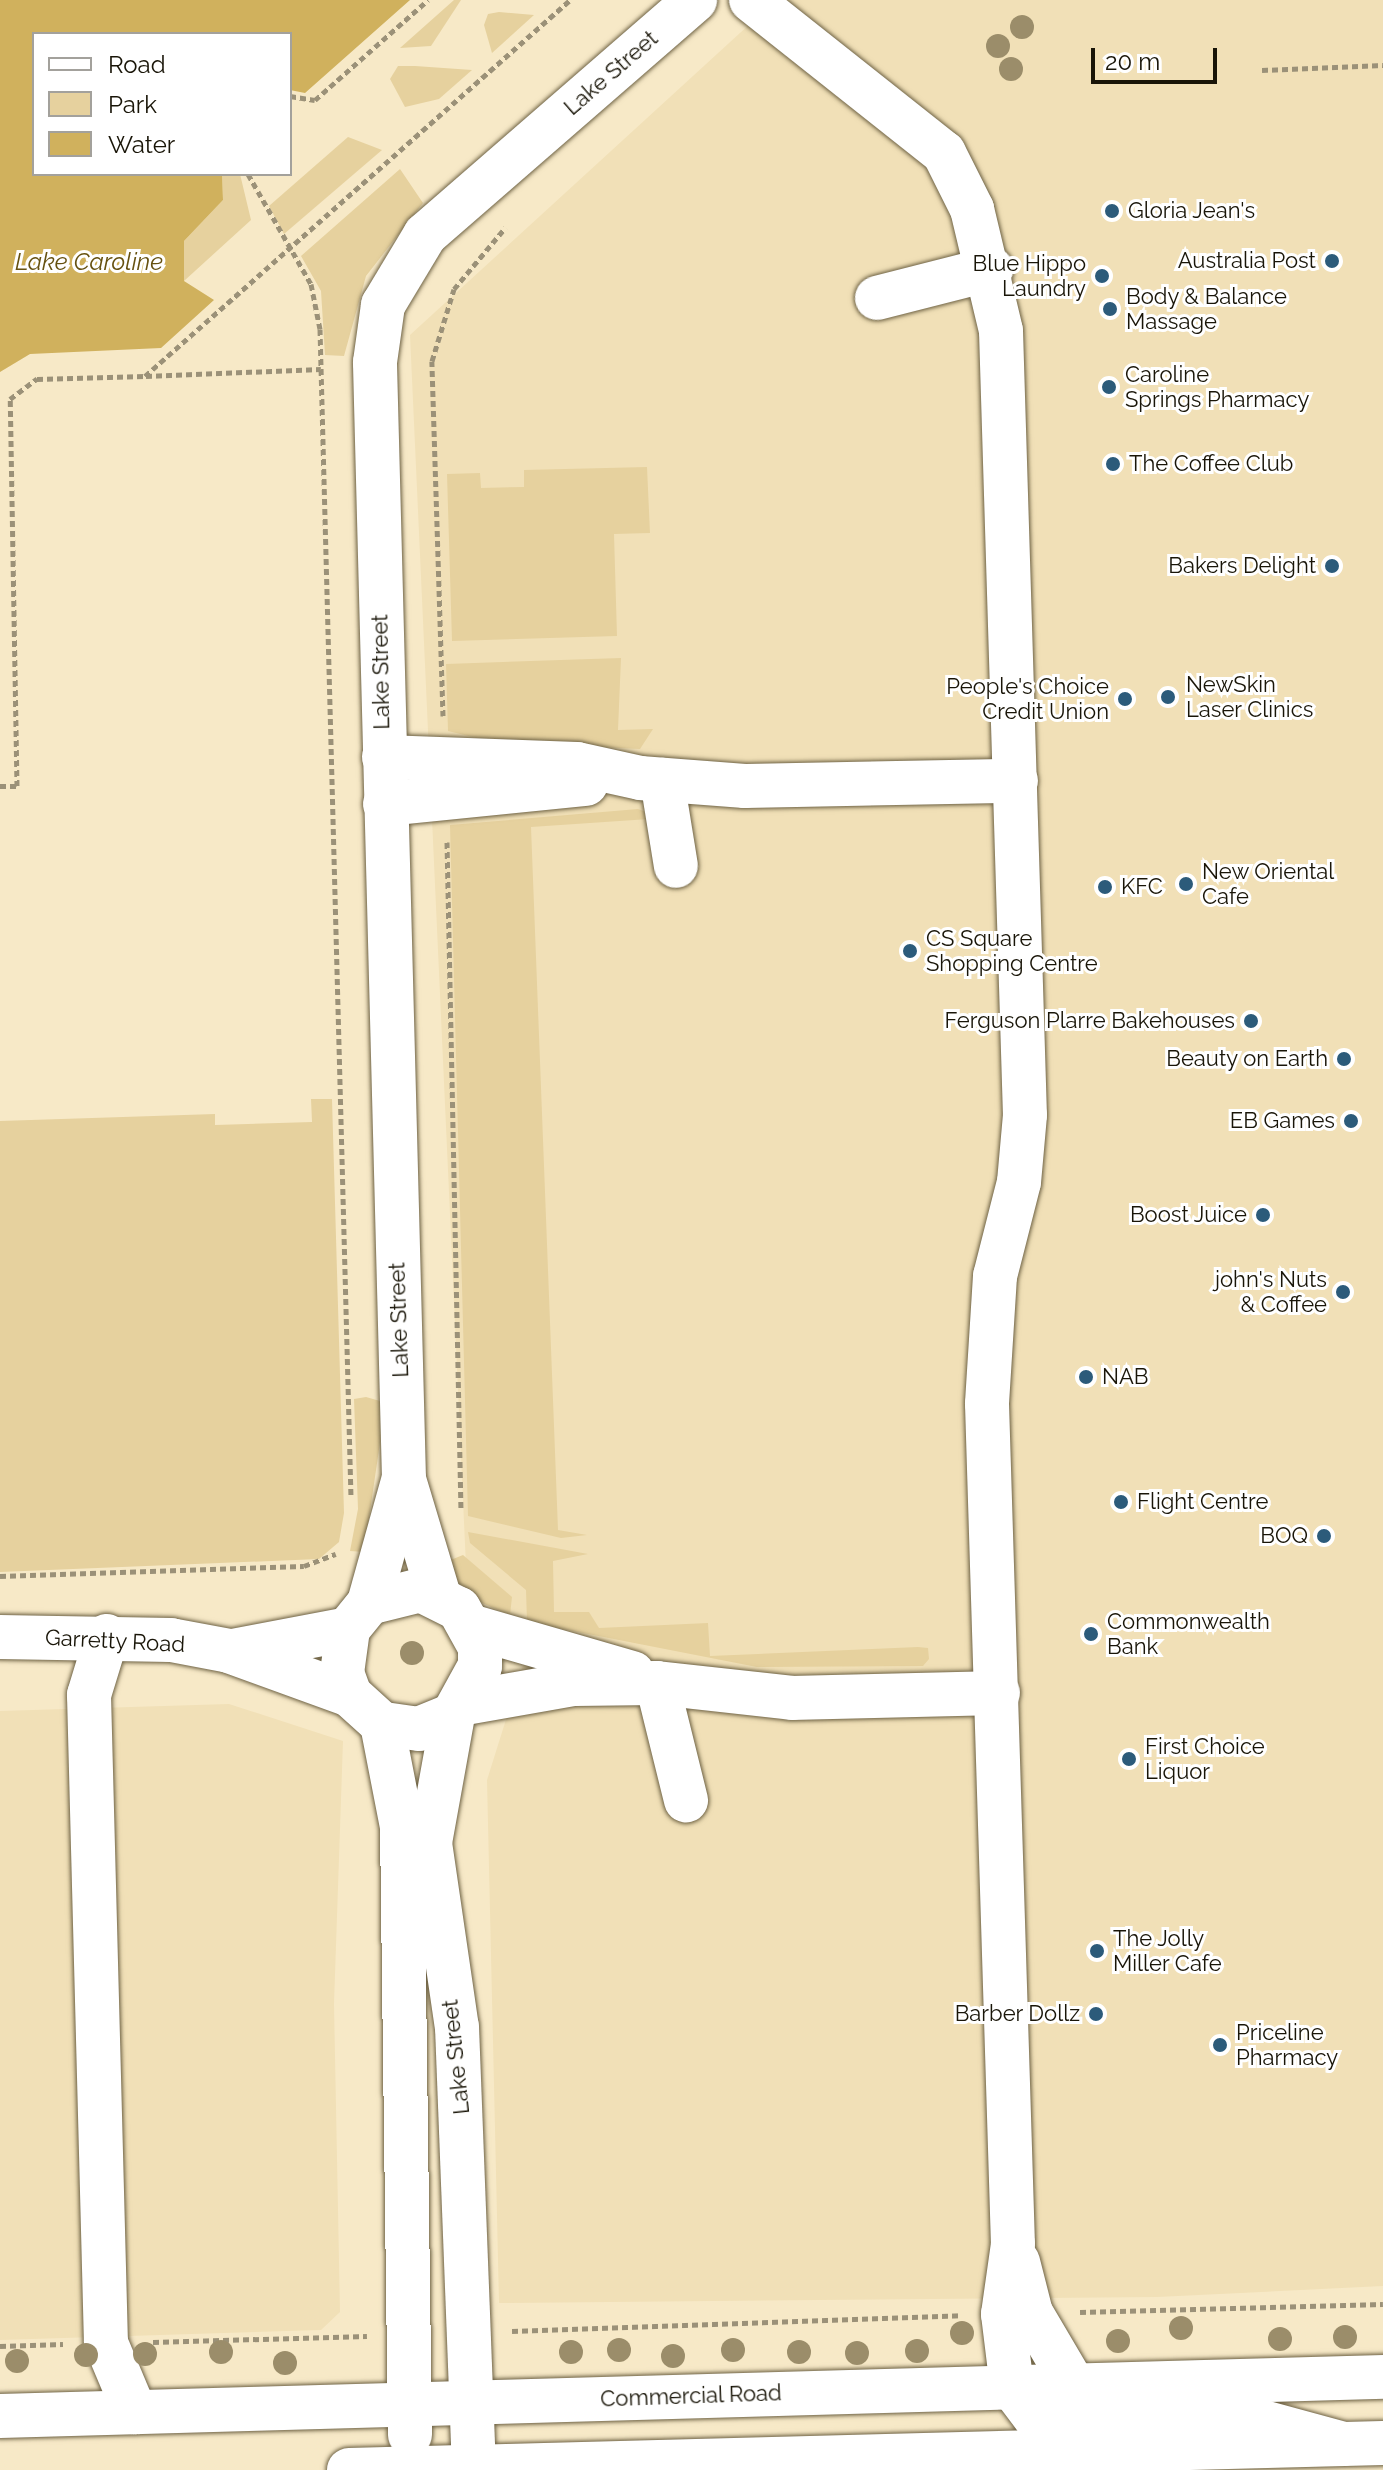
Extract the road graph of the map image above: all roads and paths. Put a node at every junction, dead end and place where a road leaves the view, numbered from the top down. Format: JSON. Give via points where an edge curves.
{"nodes":[{"id":1,"x":428,"y":0,"type":"edge"},
{"id":2,"x":570,"y":0,"type":"edge"},
{"id":3,"x":695,"y":0,"type":"edge"},
{"id":4,"x":751,"y":0,"type":"edge"},
{"id":5,"x":799,"y":0,"type":"edge"},
{"id":6,"x":1383,"y":65,"type":"edge"},
{"id":7,"x":1262,"y":70,"type":"dead end"},
{"id":8,"x":851,"y":80,"type":"junction"},
{"id":9,"x":292,"y":96,"type":"edge"},
{"id":10,"x":249,"y":176,"type":"edge"},
{"id":11,"x":288,"y":251,"type":"junction"},
{"id":12,"x":991,"y":269,"type":"junction"},
{"id":13,"x":877,"y":298,"type":"dead end"},
{"id":14,"x":321,"y":369,"type":"junction"},
{"id":15,"x":145,"y":376,"type":"junction"},
{"id":16,"x":384,"y":757,"type":"junction"},
{"id":17,"x":651,"y":779,"type":"junction"},
{"id":18,"x":1016,"y":781,"type":"junction"},
{"id":19,"x":0,"y":786,"type":"edge"},
{"id":20,"x":385,"y":804,"type":"junction"},
{"id":21,"x":676,"y":866,"type":"dead end"},
{"id":22,"x":404,"y":1479,"type":"junction"},
{"id":23,"x":351,"y":1513,"type":"dead end"},
{"id":24,"x":343,"y":1549,"type":"dead end"},
{"id":25,"x":0,"y":1576,"type":"edge"},
{"id":26,"x":439,"y":1596,"type":"junction"},
{"id":27,"x":358,"y":1616,"type":"junction"},
{"id":28,"x":473,"y":1627,"type":"junction"},
{"id":29,"x":107,"y":1636,"type":"junction"},
{"id":30,"x":0,"y":1637,"type":"edge"},
{"id":31,"x":229,"y":1651,"type":"junction"},
{"id":32,"x":657,"y":1683,"type":"junction"},
{"id":33,"x":998,"y":1693,"type":"junction"},
{"id":34,"x":350,"y":1695,"type":"junction"},
{"id":35,"x":459,"y":1709,"type":"junction"},
{"id":36,"x":382,"y":1724,"type":"junction"},
{"id":37,"x":686,"y":1800,"type":"dead end"},
{"id":38,"x":1383,"y":2304,"type":"edge"},
{"id":39,"x":1017,"y":2314,"type":"junction"},
{"id":40,"x":470,"y":2333,"type":"junction"},
{"id":41,"x":407,"y":2335,"type":"junction"},
{"id":42,"x":106,"y":2343,"type":"junction"},
{"id":43,"x":0,"y":2346,"type":"edge"},
{"id":44,"x":1383,"y":2377,"type":"edge"},
{"id":45,"x":1074,"y":2386,"type":"junction"},
{"id":46,"x":1012,"y":2387,"type":"junction"},
{"id":47,"x":472,"y":2402,"type":"junction"},
{"id":48,"x":409,"y":2404,"type":"junction"},
{"id":49,"x":135,"y":2412,"type":"junction"},
{"id":50,"x":0,"y":2416,"type":"edge"},
{"id":51,"x":1364,"y":2444,"type":"edge"},
{"id":52,"x":474,"y":2468,"type":"edge"},
{"id":53,"x":411,"y":2469,"type":"edge"},
{"id":54,"x":349,"y":2470,"type":"edge"}],
"edges":[{"from":1,"to":9,"type":"path","via":[[315,100]]},
{"from":2,"to":11,"type":"path"},
{"from":3,"to":16,"type":"street","name":"Lake Street","via":[[425,235],[383,305],[375,362]]},
{"from":4,"to":8,"type":"street"},
{"from":5,"to":8,"type":"street"},
{"from":6,"to":7,"type":"path"},
{"from":8,"to":12,"type":"street","via":[[944,153]]},
{"from":10,"to":11,"type":"path"},
{"from":11,"to":14,"type":"path","via":[[311,284]]},
{"from":11,"to":15,"type":"path"},
{"from":12,"to":13,"type":"street"},
{"from":12,"to":18,"type":"street","via":[[1001,331]]},
{"from":14,"to":15,"type":"path"},
{"from":14,"to":23,"type":"path"},
{"from":15,"to":19,"type":"path","via":[[37,379],[10,399],[17,786]]},
{"from":16,"to":17,"type":"street","via":[[577,764]]},
{"from":16,"to":20,"type":"street","name":"Lake Street"},
{"from":17,"to":18,"type":"street","via":[[745,786]]},
{"from":17,"to":20,"type":"street"},
{"from":17,"to":21,"type":"street"},
{"from":18,"to":33,"type":"street","via":[[1025,1115],[1019,1182],[995,1276],[987,1404]]},
{"from":20,"to":22,"type":"street","name":"Lake Street"},
{"from":22,"to":26,"type":"street","name":"Lake Street"},
{"from":22,"to":27,"type":"street","name":"Lake Street"},
{"from":24,"to":25,"type":"path","via":[[304,1566]]},
{"from":26,"to":27,"type":"street","via":[[403,1590]]},
{"from":26,"to":28,"type":"street"},
{"from":27,"to":31,"type":"street","name":"Garretty Road"},
{"from":27,"to":34,"type":"street","via":[[342,1673]]},
{"from":28,"to":32,"type":"street"},
{"from":28,"to":35,"type":"street","via":[[480,1666]]},
{"from":29,"to":30,"type":"street","name":"Garretty Road"},
{"from":29,"to":31,"type":"street","name":"Garretty Road"},
{"from":29,"to":42,"type":"street","via":[[89,1695]]},
{"from":31,"to":34,"type":"street","name":"Garretty Road"},
{"from":32,"to":33,"type":"street","via":[[792,1698]]},
{"from":32,"to":35,"type":"street","via":[[511,1690]]},
{"from":32,"to":37,"type":"street"},
{"from":33,"to":39,"type":"street"},
{"from":34,"to":36,"type":"street"},
{"from":35,"to":36,"type":"street","via":[[419,1729]]},
{"from":35,"to":40,"type":"street","name":"Lake Street","via":[[430,1843],[457,2027]]},
{"from":36,"to":41,"type":"street","via":[[402,1827]]},
{"from":38,"to":39,"type":"path"},
{"from":39,"to":40,"type":"path"},
{"from":39,"to":45,"type":"street"},
{"from":39,"to":46,"type":"street"},
{"from":40,"to":47,"type":"street","name":"Lake Street"},
{"from":41,"to":42,"type":"path"},
{"from":41,"to":48,"type":"street"},
{"from":42,"to":43,"type":"path"},
{"from":42,"to":49,"type":"street"},
{"from":44,"to":45,"type":"street","name":"Commercial Road"},
{"from":45,"to":46,"type":"street","name":"Commercial Road"},
{"from":46,"to":47,"type":"street","name":"Commercial Road"},
{"from":46,"to":51,"type":"street","via":[[1035,2417],[1226,2412]]},
{"from":47,"to":48,"type":"street","name":"Commercial Road"},
{"from":47,"to":52,"type":"street","name":"Lake Street"},
{"from":48,"to":49,"type":"street","name":"Commercial Road"},
{"from":48,"to":53,"type":"street"},
{"from":49,"to":50,"type":"street","name":"Commercial Road"},
{"from":51,"to":52,"type":"street"},
{"from":52,"to":53,"type":"street"},
{"from":53,"to":54,"type":"street"}]}
